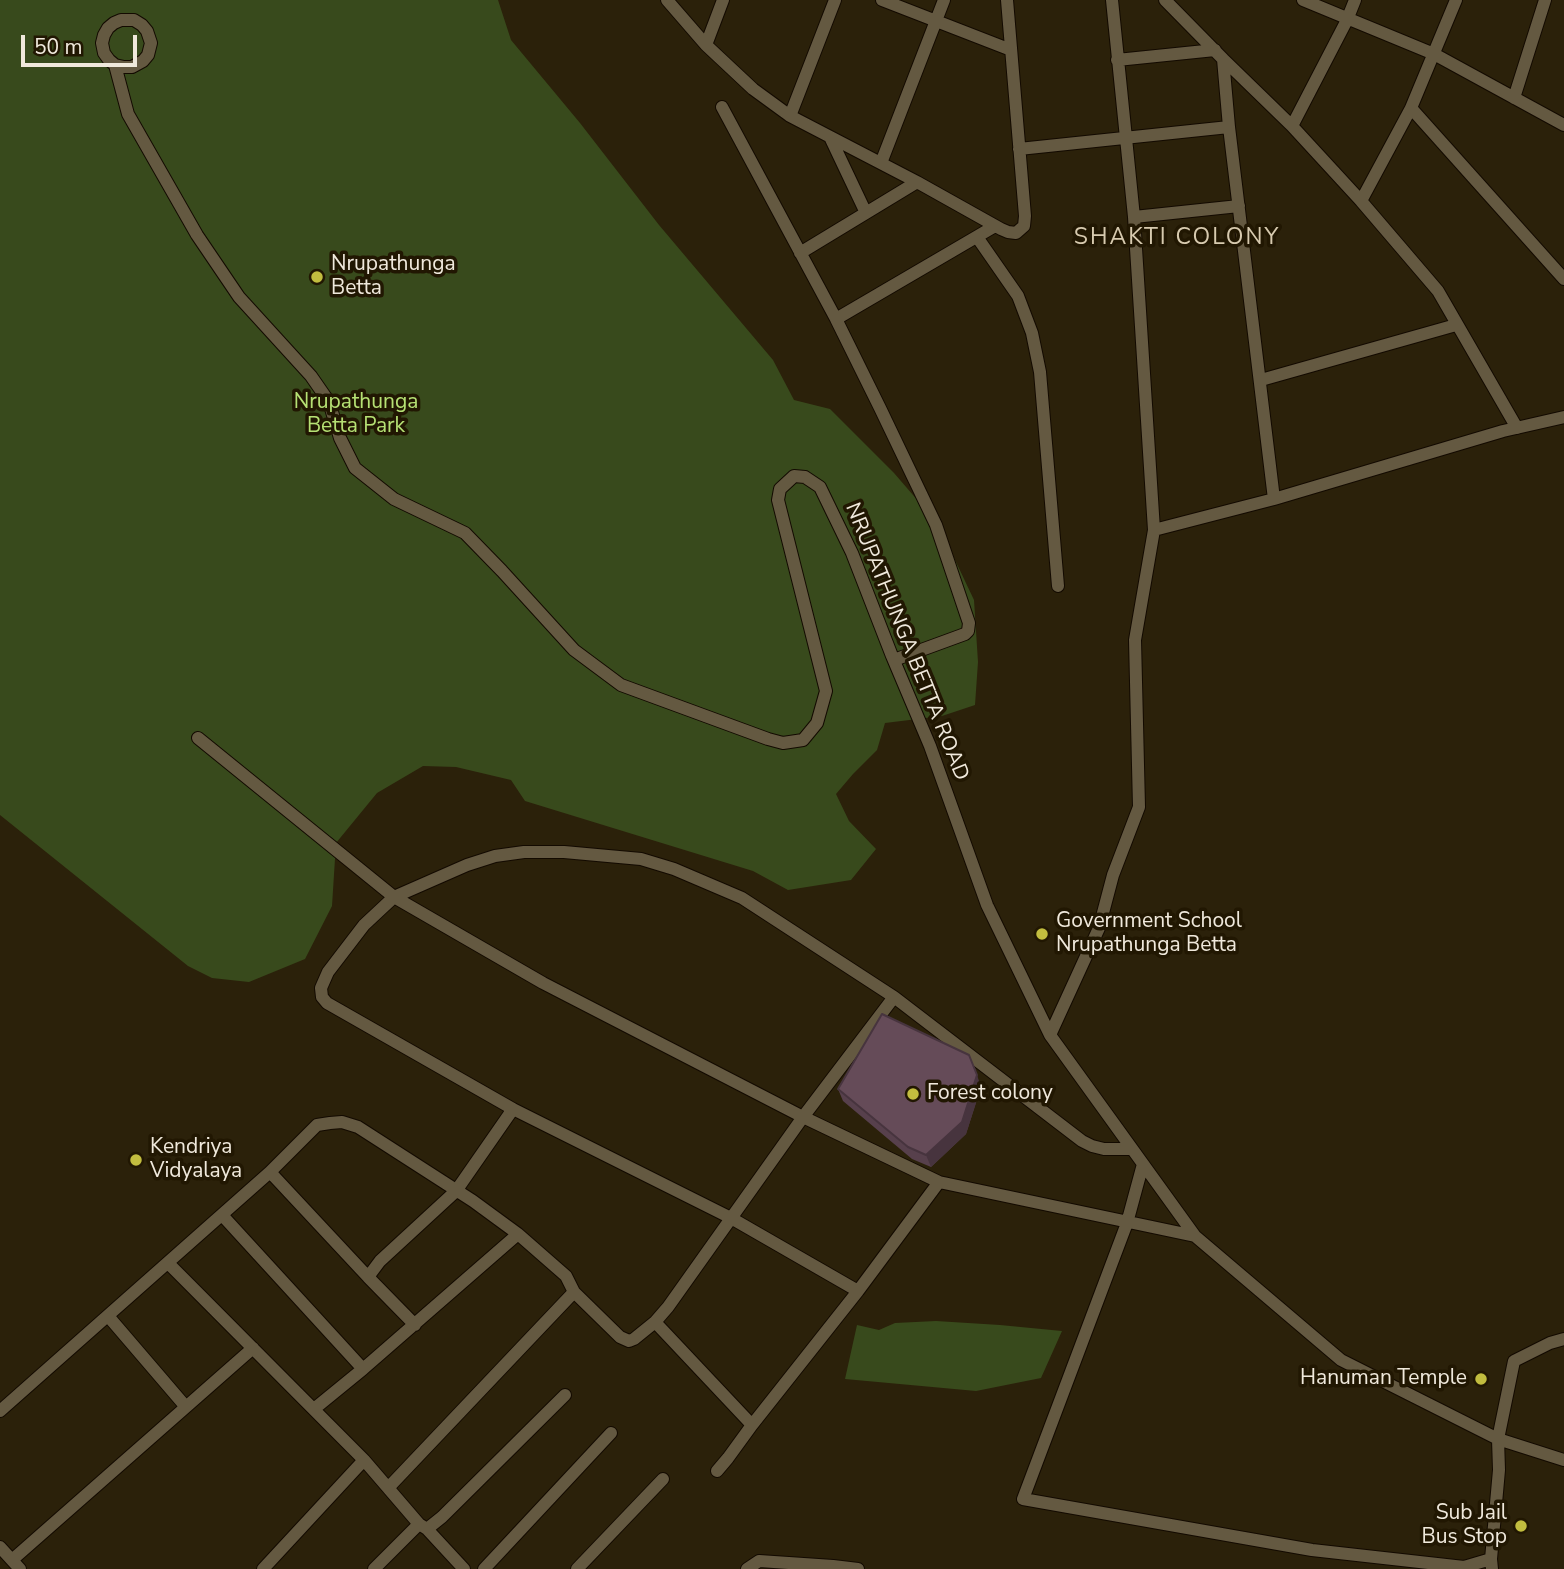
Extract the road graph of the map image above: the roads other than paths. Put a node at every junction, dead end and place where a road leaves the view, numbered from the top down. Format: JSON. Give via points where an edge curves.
{"nodes":[{"id":1,"x":667,"y":0,"type":"edge"},
{"id":2,"x":723,"y":0,"type":"edge"},
{"id":3,"x":835,"y":0,"type":"edge"},
{"id":4,"x":882,"y":0,"type":"edge"},
{"id":5,"x":944,"y":0,"type":"edge"},
{"id":6,"x":1007,"y":0,"type":"edge"},
{"id":7,"x":1112,"y":0,"type":"edge"},
{"id":8,"x":1166,"y":0,"type":"edge"},
{"id":9,"x":1303,"y":0,"type":"edge"},
{"id":10,"x":1355,"y":0,"type":"edge"},
{"id":11,"x":1456,"y":0,"type":"edge"},
{"id":12,"x":1545,"y":0,"type":"edge"},
{"id":13,"x":1347,"y":20,"type":"junction"},
{"id":14,"x":936,"y":21,"type":"junction"},
{"id":15,"x":706,"y":45,"type":"junction"},
{"id":16,"x":1011,"y":50,"type":"junction"},
{"id":17,"x":1434,"y":54,"type":"junction"},
{"id":18,"x":1219,"y":55,"type":"junction"},
{"id":19,"x":1117,"y":60,"type":"junction"},
{"id":20,"x":116,"y":65,"type":"dead end"},
{"id":21,"x":1514,"y":98,"type":"junction"},
{"id":22,"x":722,"y":107,"type":"dead end"},
{"id":23,"x":1411,"y":108,"type":"junction"},
{"id":24,"x":790,"y":116,"type":"junction"},
{"id":25,"x":1564,"y":125,"type":"edge"},
{"id":26,"x":1229,"y":127,"type":"junction"},
{"id":27,"x":1292,"y":127,"type":"junction"},
{"id":28,"x":830,"y":137,"type":"junction"},
{"id":29,"x":1126,"y":138,"type":"junction"},
{"id":30,"x":1019,"y":149,"type":"junction"},
{"id":31,"x":881,"y":163,"type":"junction"},
{"id":32,"x":917,"y":182,"type":"junction"},
{"id":33,"x":1361,"y":201,"type":"junction"},
{"id":34,"x":1239,"y":206,"type":"junction"},
{"id":35,"x":866,"y":213,"type":"junction"},
{"id":36,"x":1134,"y":217,"type":"junction"},
{"id":37,"x":995,"y":226,"type":"junction"},
{"id":38,"x":977,"y":237,"type":"junction"},
{"id":39,"x":800,"y":253,"type":"junction"},
{"id":40,"x":1564,"y":279,"type":"edge"},
{"id":41,"x":836,"y":319,"type":"junction"},
{"id":42,"x":1456,"y":325,"type":"junction"},
{"id":43,"x":1261,"y":380,"type":"junction"},
{"id":44,"x":1564,"y":417,"type":"edge"},
{"id":45,"x":1517,"y":428,"type":"junction"},
{"id":46,"x":1274,"y":499,"type":"junction"},
{"id":47,"x":1154,"y":530,"type":"junction"},
{"id":48,"x":1058,"y":586,"type":"dead end"},
{"id":49,"x":894,"y":660,"type":"junction"},
{"id":50,"x":198,"y":738,"type":"dead end"},
{"id":51,"x":394,"y":898,"type":"junction"},
{"id":52,"x":894,"y":997,"type":"junction"},
{"id":53,"x":1050,"y":1035,"type":"junction"},
{"id":54,"x":513,"y":1109,"type":"junction"},
{"id":55,"x":803,"y":1116,"type":"junction"},
{"id":56,"x":1132,"y":1149,"type":"junction"},
{"id":57,"x":1143,"y":1164,"type":"junction"},
{"id":58,"x":271,"y":1172,"type":"junction"},
{"id":59,"x":939,"y":1182,"type":"junction"},
{"id":60,"x":456,"y":1191,"type":"junction"},
{"id":61,"x":222,"y":1215,"type":"junction"},
{"id":62,"x":731,"y":1218,"type":"junction"},
{"id":63,"x":1127,"y":1222,"type":"junction"},
{"id":64,"x":518,"y":1234,"type":"junction"},
{"id":65,"x":1195,"y":1236,"type":"junction"},
{"id":66,"x":168,"y":1263,"type":"junction"},
{"id":67,"x":368,"y":1277,"type":"junction"},
{"id":68,"x":858,"y":1291,"type":"junction"},
{"id":69,"x":573,"y":1292,"type":"junction"},
{"id":70,"x":108,"y":1316,"type":"junction"},
{"id":71,"x":655,"y":1322,"type":"junction"},
{"id":72,"x":415,"y":1325,"type":"junction"},
{"id":73,"x":1564,"y":1339,"type":"edge"},
{"id":74,"x":253,"y":1348,"type":"junction"},
{"id":75,"x":363,"y":1370,"type":"junction"},
{"id":76,"x":565,"y":1395,"type":"dead end"},
{"id":77,"x":186,"y":1407,"type":"junction"},
{"id":78,"x":314,"y":1409,"type":"junction"},
{"id":79,"x":0,"y":1411,"type":"edge"},
{"id":80,"x":752,"y":1425,"type":"junction"},
{"id":81,"x":611,"y":1433,"type":"dead end"},
{"id":82,"x":1499,"y":1439,"type":"junction"},
{"id":83,"x":364,"y":1460,"type":"junction"},
{"id":84,"x":1564,"y":1461,"type":"edge"},
{"id":85,"x":717,"y":1471,"type":"dead end"},
{"id":86,"x":663,"y":1479,"type":"dead end"},
{"id":87,"x":388,"y":1488,"type":"junction"},
{"id":88,"x":423,"y":1526,"type":"junction"},
{"id":89,"x":0,"y":1548,"type":"edge"},
{"id":90,"x":1491,"y":1564,"type":"edge"},
{"id":91,"x":16,"y":1565,"type":"edge"},
{"id":92,"x":835,"y":1567,"type":"edge"},
{"id":93,"x":263,"y":1569,"type":"edge"},
{"id":94,"x":374,"y":1569,"type":"edge"},
{"id":95,"x":464,"y":1569,"type":"edge"},
{"id":96,"x":484,"y":1569,"type":"edge"},
{"id":97,"x":577,"y":1569,"type":"edge"},
{"id":98,"x":747,"y":1569,"type":"edge"},
{"id":99,"x":858,"y":1569,"type":"edge"}],
"edges":[{"from":1,"to":15,"type":"street"},
{"from":2,"to":15,"type":"street"},
{"from":3,"to":24,"type":"street"},
{"from":4,"to":14,"type":"street"},
{"from":5,"to":14,"type":"street"},
{"from":6,"to":16,"type":"street"},
{"from":7,"to":19,"type":"street"},
{"from":8,"to":18,"type":"street"},
{"from":9,"to":13,"type":"street"},
{"from":10,"to":13,"type":"street"},
{"from":11,"to":17,"type":"street"},
{"from":12,"to":21,"type":"street"},
{"from":13,"to":17,"type":"street"},
{"from":13,"to":27,"type":"street"},
{"from":14,"to":16,"type":"street"},
{"from":14,"to":31,"type":"street"},
{"from":15,"to":24,"type":"street"},
{"from":16,"to":30,"type":"street"},
{"from":17,"to":21,"type":"street"},
{"from":17,"to":23,"type":"street"},
{"from":18,"to":19,"type":"street"},
{"from":18,"to":26,"type":"street"},
{"from":18,"to":27,"type":"street"},
{"from":19,"to":29,"type":"street"},
{"from":20,"to":49,"type":"street","name":"NRUPATHUNGA BETTA ROAD","via":[[128,114],[197,235],[239,297],[312,376],[329,402],[355,468],[394,499],[465,533],[574,650],[621,685],[768,739],[783,743],[803,740],[817,723],[826,691],[778,500],[780,489],[794,476],[820,487]]},
{"from":21,"to":25,"type":"street"},
{"from":22,"to":39,"type":"street"},
{"from":23,"to":33,"type":"street"},
{"from":23,"to":40,"type":"street"},
{"from":24,"to":28,"type":"street"},
{"from":26,"to":29,"type":"street"},
{"from":26,"to":34,"type":"street"},
{"from":27,"to":33,"type":"street"},
{"from":28,"to":31,"type":"street"},
{"from":28,"to":35,"type":"street"},
{"from":29,"to":30,"type":"street"},
{"from":29,"to":36,"type":"street"},
{"from":30,"to":37,"type":"street","via":[[1024,226],[1016,233]]},
{"from":31,"to":32,"type":"street"},
{"from":32,"to":35,"type":"street"},
{"from":32,"to":37,"type":"street"},
{"from":33,"to":42,"type":"street","via":[[1438,291]]},
{"from":34,"to":36,"type":"street"},
{"from":34,"to":43,"type":"street"},
{"from":35,"to":39,"type":"street"},
{"from":36,"to":47,"type":"street"},
{"from":37,"to":38,"type":"street"},
{"from":38,"to":41,"type":"street"},
{"from":38,"to":48,"type":"street","via":[[1018,296],[1032,333],[1040,372]]},
{"from":39,"to":41,"type":"street"},
{"from":41,"to":49,"type":"street","via":[[936,526],[969,623],[965,635]]},
{"from":42,"to":43,"type":"street"},
{"from":42,"to":45,"type":"street"},
{"from":43,"to":46,"type":"street"},
{"from":44,"to":45,"type":"street"},
{"from":45,"to":46,"type":"street"},
{"from":46,"to":47,"type":"street"},
{"from":47,"to":53,"type":"street","via":[[1135,640],[1139,807],[1099,928]]},
{"from":49,"to":53,"type":"street","name":"NRUPATHUNGA BETTA ROAD","via":[[987,905]]},
{"from":50,"to":51,"type":"street"},
{"from":51,"to":52,"type":"street","via":[[495,856],[564,852],[641,859],[742,898]]},
{"from":51,"to":54,"type":"street","via":[[364,925],[328,972],[321,988],[323,997]]},
{"from":51,"to":55,"type":"street","via":[[543,983]]},
{"from":52,"to":55,"type":"street"},
{"from":52,"to":56,"type":"street","via":[[1082,1141],[1104,1149]]},
{"from":53,"to":56,"type":"street","name":"NRUPATHUNGA BETTA ROAD"},
{"from":54,"to":60,"type":"street"},
{"from":54,"to":62,"type":"street"},
{"from":55,"to":59,"type":"street"},
{"from":55,"to":62,"type":"street"},
{"from":56,"to":57,"type":"street","name":"NRUPATHUNGA BETTA ROAD"},
{"from":57,"to":63,"type":"street"},
{"from":57,"to":65,"type":"street","name":"NRUPATHUNGA BETTA ROAD"},
{"from":58,"to":60,"type":"street","via":[[317,1125],[342,1122],[358,1127]]},
{"from":58,"to":61,"type":"street"},
{"from":58,"to":67,"type":"street"},
{"from":59,"to":63,"type":"street"},
{"from":59,"to":68,"type":"street"},
{"from":60,"to":64,"type":"street"},
{"from":60,"to":67,"type":"street"},
{"from":61,"to":66,"type":"street"},
{"from":61,"to":75,"type":"street"},
{"from":62,"to":68,"type":"street"},
{"from":62,"to":71,"type":"street"},
{"from":63,"to":65,"type":"street"},
{"from":63,"to":90,"type":"street","via":[[1023,1499],[1312,1550],[1464,1567]]},
{"from":64,"to":69,"type":"street","via":[[566,1276]]},
{"from":64,"to":72,"type":"street"},
{"from":65,"to":82,"type":"street","name":"NRUPATHUNGA BETTA ROAD","via":[[1341,1360]]},
{"from":66,"to":70,"type":"street"},
{"from":66,"to":74,"type":"street"},
{"from":67,"to":72,"type":"street"},
{"from":68,"to":80,"type":"street"},
{"from":69,"to":71,"type":"street","via":[[629,1341]]},
{"from":69,"to":87,"type":"street"},
{"from":70,"to":77,"type":"street"},
{"from":70,"to":79,"type":"street"},
{"from":71,"to":80,"type":"street"},
{"from":72,"to":75,"type":"street"},
{"from":73,"to":82,"type":"street","via":[[1514,1361]]},
{"from":74,"to":77,"type":"street"},
{"from":74,"to":78,"type":"street"},
{"from":75,"to":78,"type":"street"},
{"from":76,"to":88,"type":"street","via":[[442,1517]]},
{"from":77,"to":91,"type":"street"},
{"from":78,"to":83,"type":"street"},
{"from":80,"to":85,"type":"street"},
{"from":81,"to":96,"type":"street"},
{"from":82,"to":84,"type":"street","name":"NRUPATHUNGA BETTA ROAD"},
{"from":82,"to":90,"type":"street"},
{"from":83,"to":87,"type":"street"},
{"from":83,"to":93,"type":"street"},
{"from":86,"to":97,"type":"street"},
{"from":87,"to":88,"type":"street"},
{"from":88,"to":94,"type":"street"},
{"from":88,"to":95,"type":"street"},
{"from":89,"to":91,"type":"street"},
{"from":92,"to":98,"type":"street","via":[[759,1561]]},
{"from":92,"to":99,"type":"street"}]}
